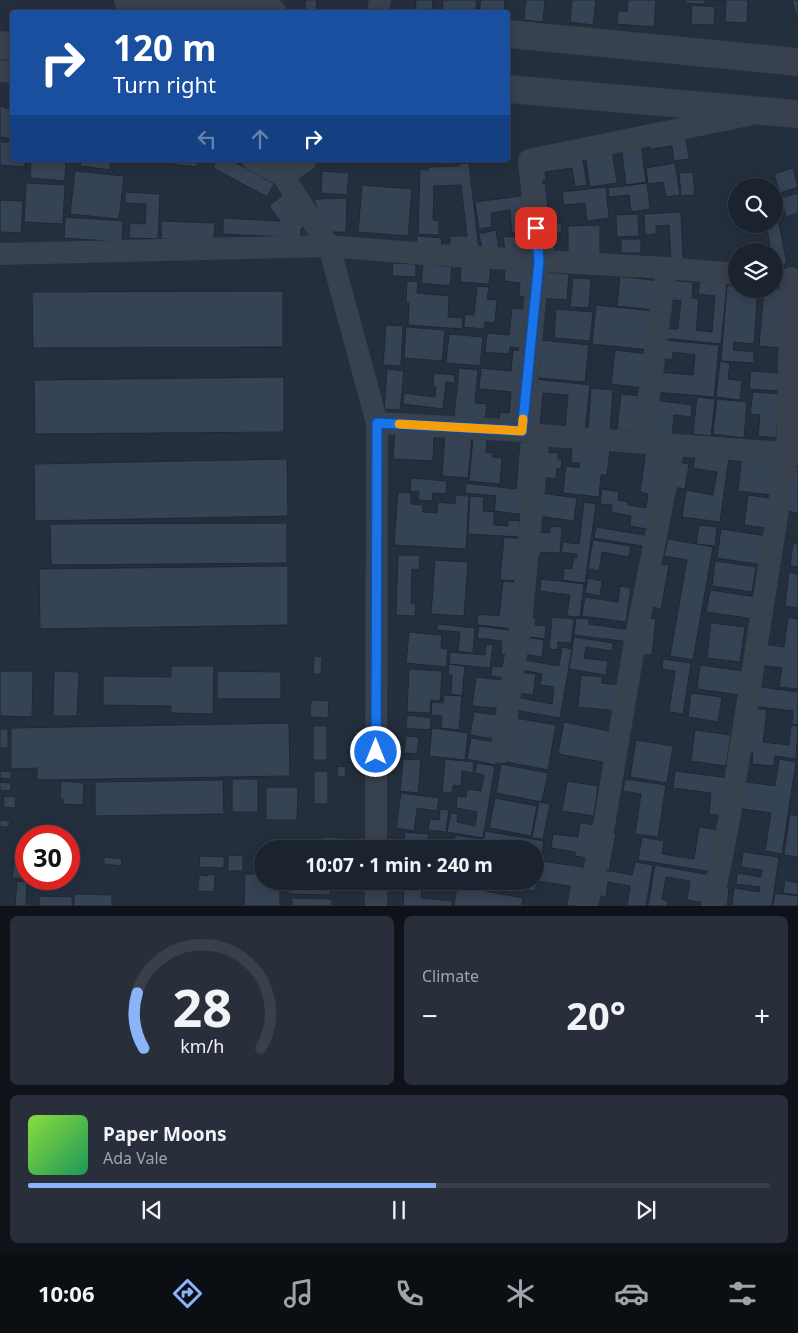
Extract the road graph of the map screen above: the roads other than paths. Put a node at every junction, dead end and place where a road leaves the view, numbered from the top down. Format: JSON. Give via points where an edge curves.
{"nodes":[{"id":1,"x":128,"y":0,"type":"edge"},
{"id":2,"x":181,"y":2,"type":"edge"},
{"id":3,"x":254,"y":10,"type":"edge"},
{"id":4,"x":510,"y":34,"type":"edge"},
{"id":5,"x":798,"y":62,"type":"edge"},
{"id":6,"x":510,"y":89,"type":"edge"},
{"id":7,"x":766,"y":111,"type":"junction"},
{"id":8,"x":798,"y":114,"type":"edge"},
{"id":9,"x":257,"y":162,"type":"edge"},
{"id":10,"x":303,"y":162,"type":"edge"},
{"id":11,"x":282,"y":176,"type":"junction"},
{"id":12,"x":329,"y":246,"type":"junction"},
{"id":13,"x":0,"y":254,"type":"edge"},
{"id":14,"x":539,"y":261,"type":"junction"},
{"id":15,"x":666,"y":268,"type":"junction"},
{"id":16,"x":728,"y":273,"type":"edge"},
{"id":17,"x":788,"y":278,"type":"edge"},
{"id":18,"x":377,"y":423,"type":"junction"},
{"id":19,"x":531,"y":433,"type":"junction"},
{"id":20,"x":643,"y":442,"type":"junction"},
{"id":21,"x":674,"y":445,"type":"junction"},
{"id":22,"x":792,"y":453,"type":"edge"},
{"id":23,"x":501,"y":752,"type":"dead end"},
{"id":24,"x":376,"y":840,"type":"edge"},
{"id":25,"x":376,"y":890,"type":"edge"},
{"id":26,"x":376,"y":906,"type":"edge"},
{"id":27,"x":587,"y":906,"type":"edge"},
{"id":28,"x":712,"y":906,"type":"edge"}],
"edges":[{"from":1,"to":2,"type":"street"},
{"from":2,"to":3,"type":"street"},
{"from":4,"to":5,"type":"street"},
{"from":6,"to":7,"type":"street"},
{"from":7,"to":8,"type":"street"},
{"from":7,"to":14,"type":"street","via":[[529,160]]},
{"from":9,"to":11,"type":"street"},
{"from":10,"to":11,"type":"street"},
{"from":11,"to":12,"type":"street"},
{"from":12,"to":13,"type":"street"},
{"from":12,"to":14,"type":"street"},
{"from":12,"to":18,"type":"street"},
{"from":14,"to":15,"type":"street"},
{"from":14,"to":19,"type":"street"},
{"from":15,"to":16,"type":"street"},
{"from":15,"to":20,"type":"street"},
{"from":17,"to":22,"type":"street"},
{"from":18,"to":19,"type":"street"},
{"from":18,"to":24,"type":"street"},
{"from":19,"to":20,"type":"street"},
{"from":19,"to":23,"type":"street","via":[[522,623]]},
{"from":20,"to":21,"type":"street"},
{"from":21,"to":22,"type":"street"},
{"from":21,"to":27,"type":"street"},
{"from":22,"to":28,"type":"street"},
{"from":25,"to":26,"type":"street"}]}
